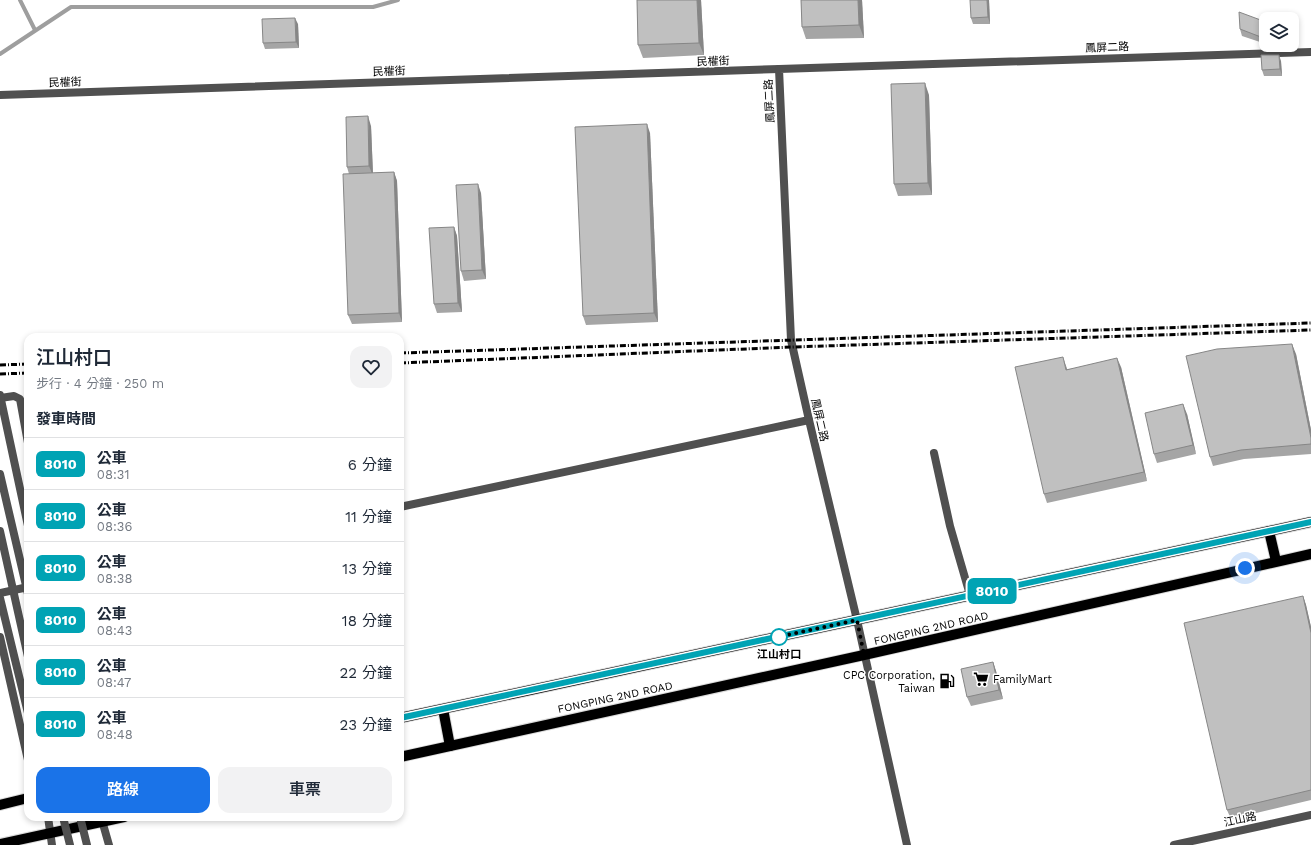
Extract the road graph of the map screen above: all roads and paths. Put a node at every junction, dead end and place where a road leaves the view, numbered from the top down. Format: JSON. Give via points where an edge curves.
{"nodes":[{"id":1,"x":1311,"y":52,"type":"edge"},
{"id":2,"x":779,"y":69,"type":"junction"},
{"id":3,"x":0,"y":95,"type":"edge"},
{"id":4,"x":0,"y":395,"type":"edge"},
{"id":5,"x":0,"y":398,"type":"edge"},
{"id":6,"x":808,"y":420,"type":"junction"},
{"id":7,"x":24,"y":421,"type":"edge"},
{"id":8,"x":934,"y":453,"type":"dead end"},
{"id":9,"x":0,"y":474,"type":"edge"},
{"id":10,"x":404,"y":506,"type":"edge"},
{"id":11,"x":24,"y":507,"type":"edge"},
{"id":12,"x":1311,"y":522,"type":"edge"},
{"id":13,"x":0,"y":531,"type":"edge"},
{"id":14,"x":1269,"y":531,"type":"junction"},
{"id":15,"x":1311,"y":554,"type":"edge"},
{"id":16,"x":1276,"y":561,"type":"junction"},
{"id":17,"x":24,"y":577,"type":"edge"},
{"id":18,"x":24,"y":588,"type":"edge"},
{"id":19,"x":0,"y":592,"type":"edge"},
{"id":20,"x":970,"y":595,"type":"junction"},
{"id":21,"x":0,"y":598,"type":"edge"},
{"id":22,"x":857,"y":620,"type":"junction"},
{"id":23,"x":0,"y":637,"type":"edge"},
{"id":24,"x":24,"y":639,"type":"edge"},
{"id":25,"x":864,"y":655,"type":"junction"},
{"id":26,"x":24,"y":697,"type":"edge"},
{"id":27,"x":443,"y":709,"type":"junction"},
{"id":28,"x":404,"y":717,"type":"edge"},
{"id":29,"x":24,"y":742,"type":"edge"},
{"id":30,"x":450,"y":746,"type":"junction"},
{"id":31,"x":404,"y":756,"type":"edge"},
{"id":32,"x":24,"y":799,"type":"edge"},
{"id":33,"x":0,"y":805,"type":"edge"},
{"id":34,"x":1311,"y":815,"type":"edge"},
{"id":35,"x":48,"y":821,"type":"edge"},
{"id":36,"x":64,"y":821,"type":"edge"},
{"id":37,"x":81,"y":821,"type":"edge"},
{"id":38,"x":95,"y":821,"type":"edge"},
{"id":39,"x":103,"y":821,"type":"edge"},
{"id":40,"x":49,"y":834,"type":"junction"},
{"id":41,"x":0,"y":844,"type":"edge"},
{"id":42,"x":52,"y":845,"type":"edge"},
{"id":43,"x":70,"y":845,"type":"edge"},
{"id":44,"x":87,"y":845,"type":"edge"},
{"id":45,"x":109,"y":845,"type":"edge"},
{"id":46,"x":907,"y":845,"type":"edge"},
{"id":47,"x":1174,"y":845,"type":"edge"}],
"edges":[{"from":1,"to":2,"type":"street","name":"鳳屏二路"},
{"from":2,"to":3,"type":"street","name":"民權街"},
{"from":2,"to":6,"type":"street","name":"鳳屏二路","via":[[791,340]]},
{"from":4,"to":11,"type":"street","bridge":true},
{"from":5,"to":7,"type":"street","via":[[14,396],[20,399]]},
{"from":6,"to":10,"type":"street"},
{"from":6,"to":22,"type":"street","name":"鳳屏二路"},
{"from":8,"to":20,"type":"street","via":[[950,526]]},
{"from":9,"to":17,"type":"street","bridge":true},
{"from":12,"to":14,"type":"main road","name":"FONGPING 2ND ROAD"},
{"from":13,"to":24,"type":"street","bridge":true},
{"from":14,"to":16,"type":"main road"},
{"from":14,"to":20,"type":"main road","name":"FONGPING 2ND ROAD"},
{"from":15,"to":16,"type":"main road","name":"FONGPING 2ND ROAD"},
{"from":16,"to":25,"type":"main road","name":"FONGPING 2ND ROAD"},
{"from":18,"to":19,"type":"street"},
{"from":20,"to":22,"type":"main road","name":"FONGPING 2ND ROAD"},
{"from":21,"to":26,"type":"street"},
{"from":22,"to":25,"type":"street","name":"鳳屏二路"},
{"from":22,"to":27,"type":"main road","name":"FONGPING 2ND ROAD"},
{"from":23,"to":29,"type":"street"},
{"from":25,"to":30,"type":"main road","name":"FONGPING 2ND ROAD"},
{"from":25,"to":46,"type":"street","name":"鳳屏二路"},
{"from":27,"to":28,"type":"main road","name":"FONGPING 2ND ROAD"},
{"from":27,"to":30,"type":"main road"},
{"from":30,"to":31,"type":"main road","name":"FONGPING 2ND ROAD"},
{"from":32,"to":33,"type":"main road"},
{"from":34,"to":47,"type":"street","name":"江山路"},
{"from":35,"to":40,"type":"street"},
{"from":36,"to":43,"type":"street","bridge":true},
{"from":37,"to":44,"type":"street","bridge":true},
{"from":38,"to":40,"type":"main road"},
{"from":39,"to":45,"type":"street"},
{"from":40,"to":41,"type":"main road"},
{"from":40,"to":42,"type":"street"}]}
